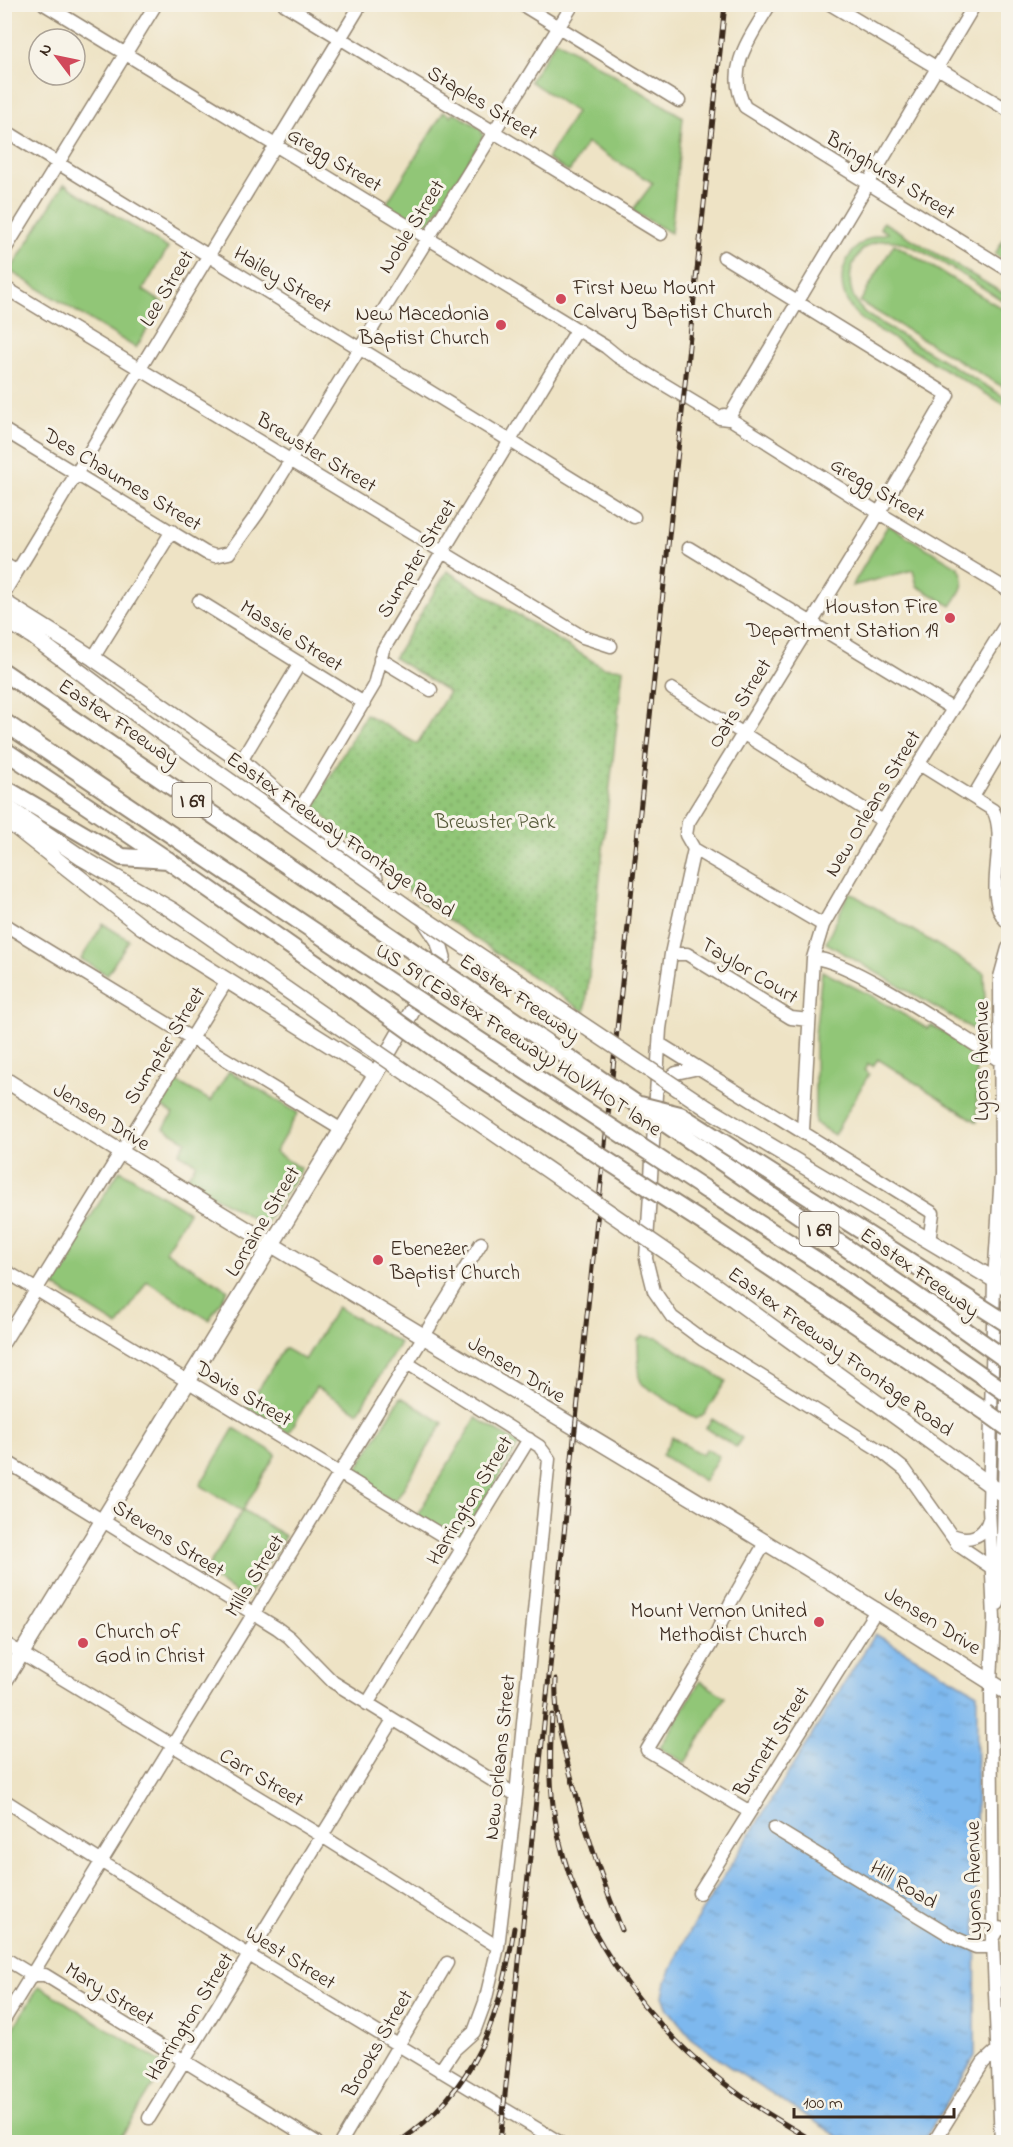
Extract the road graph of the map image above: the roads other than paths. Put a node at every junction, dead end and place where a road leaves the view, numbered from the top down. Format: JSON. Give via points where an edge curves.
{"nodes":[{"id":1,"x":44,"y":4,"type":"edge"},
{"id":2,"x":156,"y":4,"type":"edge"},
{"id":3,"x":284,"y":4,"type":"edge"},
{"id":4,"x":362,"y":4,"type":"edge"},
{"id":5,"x":521,"y":4,"type":"edge"},
{"id":6,"x":573,"y":4,"type":"edge"},
{"id":7,"x":770,"y":4,"type":"edge"},
{"id":8,"x":830,"y":4,"type":"edge"},
{"id":9,"x":975,"y":4,"type":"edge"},
{"id":10,"x":558,"y":27,"type":"junction"},
{"id":11,"x":341,"y":39,"type":"junction"},
{"id":12,"x":125,"y":54,"type":"junction"},
{"id":13,"x":937,"y":68,"type":"junction"},
{"id":14,"x":679,"y":101,"type":"dead end"},
{"id":15,"x":1008,"y":110,"type":"edge"},
{"id":16,"x":4,"y":130,"type":"edge"},
{"id":17,"x":493,"y":131,"type":"junction"},
{"id":18,"x":274,"y":146,"type":"junction"},
{"id":19,"x":59,"y":163,"type":"junction"},
{"id":20,"x":869,"y":184,"type":"junction"},
{"id":21,"x":661,"y":234,"type":"dead end"},
{"id":22,"x":427,"y":237,"type":"junction"},
{"id":23,"x":4,"y":251,"type":"edge"},
{"id":24,"x":208,"y":256,"type":"junction"},
{"id":25,"x":724,"y":257,"type":"dead end"},
{"id":26,"x":1008,"y":270,"type":"edge"},
{"id":27,"x":4,"y":287,"type":"edge"},
{"id":28,"x":799,"y":303,"type":"junction"},
{"id":29,"x":577,"y":330,"type":"junction"},
{"id":30,"x":358,"y":348,"type":"junction"},
{"id":31,"x":140,"y":369,"type":"junction"},
{"id":32,"x":728,"y":419,"type":"junction"},
{"id":33,"x":4,"y":430,"type":"edge"},
{"id":34,"x":510,"y":440,"type":"junction"},
{"id":35,"x":290,"y":459,"type":"junction"},
{"id":36,"x":76,"y":474,"type":"junction"},
{"id":37,"x":879,"y":513,"type":"junction"},
{"id":38,"x":634,"y":516,"type":"dead end"},
{"id":39,"x":172,"y":531,"type":"junction"},
{"id":40,"x":689,"y":548,"type":"dead end"},
{"id":41,"x":442,"y":551,"type":"junction"},
{"id":42,"x":222,"y":556,"type":"joint"},
{"id":43,"x":4,"y":564,"type":"edge"},
{"id":44,"x":16,"y":571,"type":"junction"},
{"id":45,"x":1008,"y":590,"type":"edge"},
{"id":46,"x":4,"y":593,"type":"edge"},
{"id":47,"x":200,"y":601,"type":"dead end"},
{"id":48,"x":4,"y":602,"type":"edge"},
{"id":49,"x":4,"y":619,"type":"edge"},
{"id":50,"x":1008,"y":621,"type":"edge"},
{"id":51,"x":811,"y":623,"type":"junction"},
{"id":52,"x":611,"y":646,"type":"dead end"},
{"id":53,"x":93,"y":658,"type":"junction"},
{"id":54,"x":380,"y":659,"type":"junction"},
{"id":55,"x":300,"y":663,"type":"junction"},
{"id":56,"x":4,"y":672,"type":"edge"},
{"id":57,"x":672,"y":689,"type":"dead end"},
{"id":58,"x":431,"y":690,"type":"dead end"},
{"id":59,"x":364,"y":703,"type":"junction"},
{"id":60,"x":953,"y":709,"type":"junction"},
{"id":61,"x":4,"y":722,"type":"edge"},
{"id":62,"x":743,"y":734,"type":"junction"},
{"id":63,"x":1008,"y":738,"type":"edge"},
{"id":64,"x":4,"y":750,"type":"edge"},
{"id":65,"x":241,"y":761,"type":"junction"},
{"id":66,"x":919,"y":764,"type":"junction"},
{"id":67,"x":4,"y":788,"type":"edge"},
{"id":68,"x":973,"y":797,"type":"junction"},
{"id":69,"x":4,"y":805,"type":"edge"},
{"id":70,"x":299,"y":812,"type":"junction"},
{"id":71,"x":4,"y":818,"type":"edge"},
{"id":72,"x":884,"y":821,"type":"junction"},
{"id":73,"x":694,"y":849,"type":"junction"},
{"id":74,"x":169,"y":861,"type":"junction"},
{"id":75,"x":1008,"y":923,"type":"edge"},
{"id":76,"x":4,"y":924,"type":"edge"},
{"id":77,"x":823,"y":925,"type":"junction"},
{"id":78,"x":1008,"y":948,"type":"edge"},
{"id":79,"x":671,"y":954,"type":"junction"},
{"id":80,"x":813,"y":958,"type":"junction"},
{"id":81,"x":226,"y":982,"type":"junction"},
{"id":82,"x":808,"y":1020,"type":"junction"},
{"id":83,"x":191,"y":1038,"type":"junction"},
{"id":84,"x":660,"y":1044,"type":"junction"},
{"id":85,"x":999,"y":1060,"type":"junction"},
{"id":86,"x":699,"y":1068,"type":"junction"},
{"id":87,"x":376,"y":1074,"type":"junction"},
{"id":88,"x":4,"y":1079,"type":"edge"},
{"id":89,"x":657,"y":1088,"type":"junction"},
{"id":90,"x":640,"y":1105,"type":"junction"},
{"id":91,"x":342,"y":1130,"type":"junction"},
{"id":92,"x":803,"y":1131,"type":"junction"},
{"id":93,"x":120,"y":1154,"type":"junction"},
{"id":94,"x":1005,"y":1159,"type":"edge"},
{"id":95,"x":1001,"y":1175,"type":"junction"},
{"id":96,"x":929,"y":1242,"type":"junction"},
{"id":97,"x":273,"y":1243,"type":"junction"},
{"id":98,"x":481,"y":1243,"type":"dead end"},
{"id":99,"x":1008,"y":1268,"type":"edge"},
{"id":100,"x":4,"y":1270,"type":"edge"},
{"id":101,"x":994,"y":1280,"type":"junction"},
{"id":102,"x":1008,"y":1288,"type":"edge"},
{"id":103,"x":36,"y":1290,"type":"junction"},
{"id":104,"x":1008,"y":1304,"type":"edge"},
{"id":105,"x":1008,"y":1324,"type":"edge"},
{"id":106,"x":423,"y":1337,"type":"junction"},
{"id":107,"x":4,"y":1342,"type":"edge"},
{"id":108,"x":1008,"y":1361,"type":"edge"},
{"id":109,"x":407,"y":1363,"type":"junction"},
{"id":110,"x":188,"y":1382,"type":"junction"},
{"id":111,"x":1008,"y":1394,"type":"edge"},
{"id":112,"x":1008,"y":1428,"type":"edge"},
{"id":113,"x":529,"y":1439,"type":"junction"},
{"id":114,"x":4,"y":1460,"type":"edge"},
{"id":115,"x":340,"y":1473,"type":"junction"},
{"id":116,"x":989,"y":1484,"type":"junction"},
{"id":117,"x":1007,"y":1497,"type":"edge"},
{"id":118,"x":989,"y":1517,"type":"junction"},
{"id":119,"x":103,"y":1520,"type":"junction"},
{"id":120,"x":950,"y":1534,"type":"junction"},
{"id":121,"x":765,"y":1543,"type":"junction"},
{"id":122,"x":463,"y":1548,"type":"junction"},
{"id":123,"x":1008,"y":1551,"type":"edge"},
{"id":124,"x":997,"y":1568,"type":"junction"},
{"id":125,"x":877,"y":1609,"type":"junction"},
{"id":126,"x":253,"y":1614,"type":"junction"},
{"id":127,"x":4,"y":1643,"type":"edge"},
{"id":128,"x":22,"y":1654,"type":"junction"},
{"id":129,"x":4,"y":1682,"type":"edge"},
{"id":130,"x":991,"y":1682,"type":"junction"},
{"id":131,"x":1008,"y":1692,"type":"edge"},
{"id":132,"x":367,"y":1704,"type":"junction"},
{"id":133,"x":393,"y":1720,"type":"junction"},
{"id":134,"x":172,"y":1746,"type":"junction"},
{"id":135,"x":516,"y":1795,"type":"junction"},
{"id":136,"x":4,"y":1800,"type":"edge"},
{"id":137,"x":750,"y":1812,"type":"junction"},
{"id":138,"x":774,"y":1828,"type":"dead end"},
{"id":139,"x":322,"y":1836,"type":"junction"},
{"id":140,"x":101,"y":1861,"type":"junction"},
{"id":141,"x":699,"y":1893,"type":"dead end"},
{"id":142,"x":1008,"y":1930,"type":"edge"},
{"id":143,"x":993,"y":1942,"type":"junction"},
{"id":144,"x":498,"y":1947,"type":"junction"},
{"id":145,"x":249,"y":1955,"type":"junction"},
{"id":146,"x":4,"y":1958,"type":"edge"},
{"id":147,"x":447,"y":1963,"type":"dead end"},
{"id":148,"x":32,"y":1975,"type":"junction"},
{"id":149,"x":4,"y":2020,"type":"edge"},
{"id":150,"x":397,"y":2046,"type":"junction"},
{"id":151,"x":997,"y":2050,"type":"junction"},
{"id":152,"x":183,"y":2062,"type":"junction"},
{"id":153,"x":440,"y":2071,"type":"junction"},
{"id":154,"x":1005,"y":2111,"type":"edge"},
{"id":155,"x":149,"y":2118,"type":"dead end"},
{"id":156,"x":316,"y":2142,"type":"edge"},
{"id":157,"x":341,"y":2142,"type":"edge"},
{"id":158,"x":559,"y":2142,"type":"edge"},
{"id":159,"x":934,"y":2142,"type":"edge"},
{"id":160,"x":1002,"y":2142,"type":"edge"}],
"edges":[{"from":1,"to":12,"type":"street","name":"Gregg Street"},
{"from":2,"to":12,"type":"street"},
{"from":3,"to":11,"type":"street","name":"Staples Street"},
{"from":4,"to":11,"type":"street","name":"Lee Street"},
{"from":5,"to":10,"type":"street"},
{"from":6,"to":10,"type":"street","name":"Noble Street"},
{"from":7,"to":20,"type":"street","name":"Bringhurst Street","via":[[737,68],[745,107]]},
{"from":8,"to":13,"type":"street"},
{"from":9,"to":13,"type":"street"},
{"from":10,"to":14,"type":"street"},
{"from":10,"to":17,"type":"street","name":"Noble Street"},
{"from":11,"to":17,"type":"street","name":"Staples Street"},
{"from":11,"to":18,"type":"street","name":"Lee Street"},
{"from":12,"to":18,"type":"street","name":"Gregg Street"},
{"from":12,"to":19,"type":"street"},
{"from":13,"to":15,"type":"street"},
{"from":13,"to":20,"type":"street"},
{"from":16,"to":19,"type":"street","name":"Hailey Street"},
{"from":17,"to":21,"type":"street","name":"Staples Street"},
{"from":17,"to":22,"type":"street","name":"Noble Street"},
{"from":18,"to":22,"type":"street","name":"Gregg Street"},
{"from":18,"to":24,"type":"street","name":"Lee Street"},
{"from":19,"to":23,"type":"street"},
{"from":19,"to":24,"type":"street","name":"Hailey Street"},
{"from":20,"to":26,"type":"street","name":"Bringhurst Street"},
{"from":20,"to":28,"type":"street"},
{"from":22,"to":29,"type":"street","name":"Gregg Street"},
{"from":22,"to":30,"type":"street","name":"Noble Street"},
{"from":24,"to":30,"type":"street","name":"Hailey Street"},
{"from":24,"to":31,"type":"street","name":"Lee Street"},
{"from":25,"to":28,"type":"street"},
{"from":27,"to":31,"type":"street","name":"Brewster Street"},
{"from":28,"to":32,"type":"street"},
{"from":28,"to":37,"type":"street","name":"Oats Street","via":[[948,395]]},
{"from":29,"to":32,"type":"street","name":"Gregg Street","via":[[620,351]]},
{"from":29,"to":34,"type":"street","name":"Sumpter Street"},
{"from":30,"to":34,"type":"street","name":"Hailey Street"},
{"from":30,"to":35,"type":"street","name":"Noble Street"},
{"from":31,"to":35,"type":"street","name":"Brewster Street"},
{"from":31,"to":36,"type":"street","name":"Lee Street"},
{"from":32,"to":37,"type":"street","name":"Gregg Street"},
{"from":33,"to":36,"type":"street","name":"Des Chaumes Street"},
{"from":34,"to":38,"type":"street","name":"Hailey Street"},
{"from":34,"to":41,"type":"street","name":"Sumpter Street"},
{"from":35,"to":41,"type":"street","name":"Brewster Street"},
{"from":35,"to":42,"type":"street","name":"Noble Street","via":[[235,547]]},
{"from":36,"to":39,"type":"street","name":"Des Chaumes Street"},
{"from":36,"to":44,"type":"street","name":"Lee Street"},
{"from":37,"to":45,"type":"street","name":"Gregg Street"},
{"from":37,"to":51,"type":"street","name":"Oats Street"},
{"from":39,"to":42,"type":"street","name":"Des Chaumes Street","via":[[206,553]]},
{"from":39,"to":53,"type":"street"},
{"from":40,"to":51,"type":"street"},
{"from":41,"to":52,"type":"street","name":"Brewster Street","via":[[583,637]]},
{"from":41,"to":54,"type":"street","name":"Sumpter Street"},
{"from":43,"to":44,"type":"street"},
{"from":44,"to":46,"type":"street","name":"Lee Street"},
{"from":47,"to":55,"type":"street","name":"Massie Street"},
{"from":48,"to":53,"type":"main road"},
{"from":49,"to":96,"type":"main road","name":"Eastex Freeway Frontage Road","bridge":true,"via":[[417,914],[707,1108]]},
{"from":50,"to":60,"type":"street","name":"New Orleans Street"},
{"from":51,"to":60,"type":"street"},
{"from":51,"to":62,"type":"street","name":"Oats Street"},
{"from":53,"to":65,"type":"main road"},
{"from":54,"to":58,"type":"street"},
{"from":54,"to":59,"type":"street","name":"Sumpter Street","via":[[374,685]]},
{"from":55,"to":59,"type":"street","name":"Massie Street"},
{"from":55,"to":65,"type":"street"},
{"from":56,"to":90,"type":"highway","name":"Eastex Freeway","number":"I 69","bridge":true},
{"from":57,"to":62,"type":"street"},
{"from":59,"to":70,"type":"street","name":"Sumpter Street"},
{"from":60,"to":66,"type":"street","name":"New Orleans Street"},
{"from":61,"to":111,"type":"highway","name":"US 59 (Eastex Freeway) HOV/HOT lane","bridge":true,"via":[[363,964],[819,1262]]},
{"from":62,"to":72,"type":"street"},
{"from":62,"to":73,"type":"street","name":"Oats Street","via":[[688,823],[686,836]]},
{"from":63,"to":68,"type":"street"},
{"from":64,"to":74,"type":"highway"},
{"from":65,"to":70,"type":"main road"},
{"from":66,"to":68,"type":"street"},
{"from":66,"to":72,"type":"street","name":"New Orleans Street"},
{"from":67,"to":74,"type":"highway","via":[[122,857]]},
{"from":68,"to":75,"type":"street","via":[[993,810],[998,820],[997,898],[999,912]]},
{"from":69,"to":116,"type":"main road","name":"Eastex Freeway Frontage Road","bridge":true,"via":[[82,858],[172,910],[706,1280]]},
{"from":70,"to":87,"type":"main road","name":"Lorraine Street","via":[[425,922],[442,950],[443,957]]},
{"from":71,"to":81,"type":"main road","via":[[142,927]]},
{"from":72,"to":77,"type":"street","name":"New Orleans Street"},
{"from":73,"to":77,"type":"street"},
{"from":73,"to":79,"type":"street","name":"Taylor Court"},
{"from":74,"to":112,"type":"highway","bridge":true,"via":[[445,1056],[704,1223]]},
{"from":76,"to":83,"type":"street"},
{"from":77,"to":80,"type":"street","name":"New Orleans Street"},
{"from":78,"to":85,"type":"street","name":"Lyons Avenue","via":[[1000,977]]},
{"from":79,"to":82,"type":"street","name":"Taylor Court","via":[[687,954],[791,1018]]},
{"from":79,"to":84,"type":"street","name":"Taylor Court"},
{"from":80,"to":82,"type":"street","name":"New Orleans Street"},
{"from":80,"to":85,"type":"street","via":[[834,962],[868,980]]},
{"from":81,"to":83,"type":"street","name":"Sumpter Street"},
{"from":81,"to":87,"type":"main road"},
{"from":82,"to":92,"type":"street","name":"Taylor Court"},
{"from":83,"to":91,"type":"street"},
{"from":83,"to":93,"type":"street","name":"Sumpter Street"},
{"from":84,"to":86,"type":"street"},
{"from":84,"to":89,"type":"street"},
{"from":85,"to":94,"type":"street","name":"Lyons Avenue"},
{"from":86,"to":89,"type":"street","via":[[676,1073]]},
{"from":86,"to":92,"type":"street"},
{"from":87,"to":91,"type":"main road","name":"Lorraine Street"},
{"from":88,"to":93,"type":"main road","name":"Jensen Drive"},
{"from":89,"to":120,"type":"street","via":[[646,1259],[654,1291],[672,1317],[703,1340],[905,1470]]},
{"from":90,"to":105,"type":"highway","bridge":true,"via":[[680,1115]]},
{"from":90,"to":108,"type":"highway","name":"Eastex Freeway","number":"I 69","bridge":true},
{"from":91,"to":97,"type":"main road","name":"Lorraine Street"},
{"from":92,"to":96,"type":"street","via":[[933,1213]]},
{"from":93,"to":97,"type":"main road","name":"Jensen Drive"},
{"from":93,"to":103,"type":"street","name":"Sumpter Street"},
{"from":94,"to":95,"type":"street","name":"Lyons Avenue"},
{"from":95,"to":99,"type":"street","name":"Lyons Avenue","via":[[1008,1200]]},
{"from":95,"to":101,"type":"street","name":"Lyons Avenue"},
{"from":96,"to":101,"type":"main road","name":"Eastex Freeway Frontage Road"},
{"from":97,"to":106,"type":"main road","name":"Jensen Drive"},
{"from":97,"to":110,"type":"main road","name":"Lorraine Street"},
{"from":98,"to":106,"type":"street","name":"Mills Street"},
{"from":100,"to":103,"type":"street","name":"Davis Street"},
{"from":101,"to":102,"type":"main road","name":"Eastex Freeway Frontage Road"},
{"from":101,"to":116,"type":"street","name":"Lyons Avenue"},
{"from":103,"to":107,"type":"street","name":"Sumpter Street"},
{"from":103,"to":110,"type":"street","name":"Davis Street"},
{"from":104,"to":117,"type":"street","name":"Lyons Avenue"},
{"from":106,"to":109,"type":"street","name":"Mills Street"},
{"from":106,"to":121,"type":"main road","name":"Jensen Drive"},
{"from":109,"to":113,"type":"street","name":"Harrington Street"},
{"from":109,"to":115,"type":"street","name":"Mills Street"},
{"from":110,"to":115,"type":"street","name":"Davis Street"},
{"from":110,"to":119,"type":"main road","name":"Lorraine Street"},
{"from":113,"to":122,"type":"street","name":"Harrington Street"},
{"from":113,"to":135,"type":"street","name":"New Orleans Street","via":[[549,1459]]},
{"from":114,"to":119,"type":"street","name":"Stevens Street"},
{"from":115,"to":122,"type":"street","name":"Davis Street"},
{"from":115,"to":126,"type":"street","name":"Mills Street"},
{"from":116,"to":117,"type":"main road","name":"Eastex Freeway Frontage Road"},
{"from":116,"to":118,"type":"street","name":"Lyons Avenue"},
{"from":117,"to":124,"type":"street","name":"Lyons Avenue"},
{"from":118,"to":120,"type":"street","via":[[978,1536],[961,1539]]},
{"from":118,"to":124,"type":"street","name":"Lyons Avenue"},
{"from":119,"to":126,"type":"street","name":"Stevens Street"},
{"from":119,"to":128,"type":"main road","name":"Lorraine Street"},
{"from":120,"to":124,"type":"street","via":[[958,1545]]},
{"from":121,"to":125,"type":"main road","name":"Jensen Drive"},
{"from":121,"to":137,"type":"street","via":[[711,1644],[647,1750]]},
{"from":122,"to":132,"type":"street","name":"Harrington Street"},
{"from":123,"to":124,"type":"main road"},
{"from":124,"to":130,"type":"street","name":"Lyons Avenue","via":[[1002,1586],[994,1619]]},
{"from":125,"to":130,"type":"main road","name":"Jensen Drive"},
{"from":125,"to":137,"type":"street","name":"Burnett Street"},
{"from":126,"to":132,"type":"street","name":"Stevens Street","via":[[289,1637],[315,1667]]},
{"from":126,"to":134,"type":"street","name":"Mills Street"},
{"from":127,"to":128,"type":"street","name":"Carr Street"},
{"from":128,"to":129,"type":"main road","name":"Lorraine Street"},
{"from":128,"to":134,"type":"street","name":"Carr Street"},
{"from":130,"to":131,"type":"main road","name":"Jensen Drive"},
{"from":130,"to":143,"type":"street","name":"Lyons Avenue"},
{"from":132,"to":133,"type":"street","name":"Stevens Street"},
{"from":133,"to":135,"type":"street","name":"Stevens Street"},
{"from":133,"to":139,"type":"street","name":"Harrington Street"},
{"from":134,"to":139,"type":"street","name":"Carr Street"},
{"from":134,"to":140,"type":"street","name":"Mills Street"},
{"from":135,"to":144,"type":"street","name":"New Orleans Street"},
{"from":136,"to":140,"type":"street","name":"West Street"},
{"from":137,"to":141,"type":"street","name":"Burnett Street"},
{"from":138,"to":143,"type":"street","name":"Hill Road","via":[[956,1938],[984,1949]]},
{"from":139,"to":144,"type":"street","name":"Carr Street"},
{"from":139,"to":145,"type":"street","name":"Harrington Street"},
{"from":140,"to":145,"type":"street","name":"West Street"},
{"from":140,"to":148,"type":"street","name":"Mills Street"},
{"from":142,"to":143,"type":"street","via":[[999,1928]]},
{"from":143,"to":151,"type":"street","name":"Lyons Avenue"},
{"from":144,"to":153,"type":"street","name":"New Orleans Street","via":[[474,2032],[454,2050]]},
{"from":145,"to":150,"type":"street","name":"West Street"},
{"from":145,"to":152,"type":"street","name":"Harrington Street"},
{"from":146,"to":148,"type":"street","name":"Mary Street"},
{"from":147,"to":150,"type":"street","name":"Brooks Street"},
{"from":148,"to":149,"type":"street","name":"Mills Street"},
{"from":148,"to":152,"type":"street","name":"Mary Street","via":[[45,1975]]},
{"from":150,"to":153,"type":"street","name":"West Street"},
{"from":150,"to":157,"type":"street","name":"Brooks Street"},
{"from":151,"to":154,"type":"street","name":"Lyons Avenue"},
{"from":151,"to":159,"type":"street","via":[[983,2063]]},
{"from":152,"to":155,"type":"street","name":"Harrington Street"},
{"from":152,"to":156,"type":"street","name":"Mary Street"},
{"from":153,"to":158,"type":"street","name":"West Street"},
{"from":154,"to":160,"type":"street","name":"Lyons Avenue"}]}
